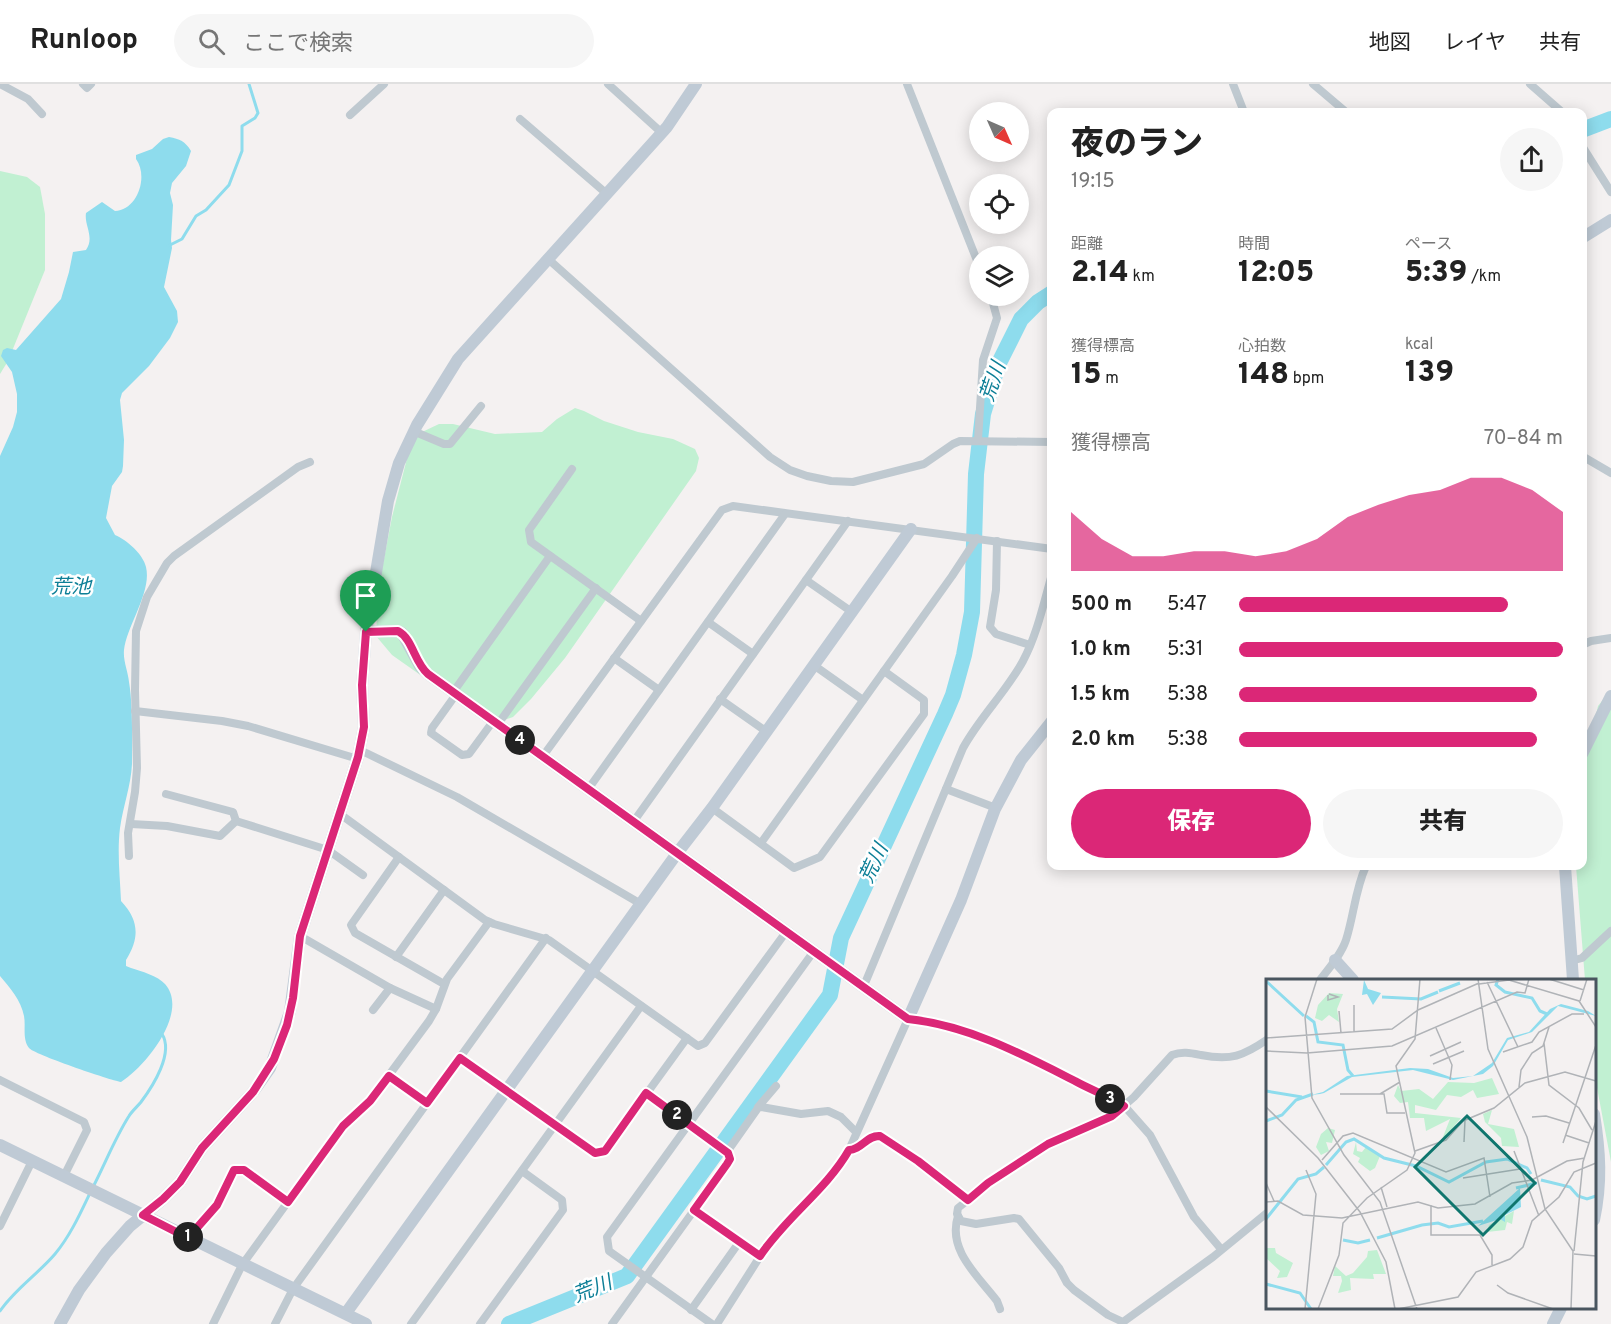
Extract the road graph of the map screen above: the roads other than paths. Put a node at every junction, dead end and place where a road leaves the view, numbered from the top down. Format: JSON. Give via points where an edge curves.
{"nodes":[{"id":1,"x":0,"y":84,"type":"edge"},
{"id":2,"x":83,"y":84,"type":"edge"},
{"id":3,"x":91,"y":84,"type":"edge"},
{"id":4,"x":384,"y":84,"type":"edge"},
{"id":5,"x":608,"y":84,"type":"edge"},
{"id":6,"x":696,"y":84,"type":"edge"},
{"id":7,"x":907,"y":84,"type":"edge"},
{"id":8,"x":1233,"y":84,"type":"edge"},
{"id":9,"x":1313,"y":84,"type":"edge"},
{"id":10,"x":1530,"y":84,"type":"edge"},
{"id":11,"x":1242,"y":108,"type":"edge"},
{"id":12,"x":1341,"y":108,"type":"edge"},
{"id":13,"x":1557,"y":108,"type":"edge"},
{"id":14,"x":42,"y":114,"type":"dead end"},
{"id":15,"x":350,"y":115,"type":"dead end"},
{"id":16,"x":520,"y":118,"type":"dead end"},
{"id":17,"x":662,"y":133,"type":"junction"},
{"id":18,"x":1587,"y":154,"type":"edge"},
{"id":19,"x":1611,"y":192,"type":"edge"},
{"id":20,"x":607,"y":194,"type":"junction"},
{"id":21,"x":1611,"y":220,"type":"edge"},
{"id":22,"x":1587,"y":235,"type":"edge"},
{"id":23,"x":971,"y":246,"type":"edge"},
{"id":24,"x":547,"y":258,"type":"junction"},
{"id":25,"x":995,"y":306,"type":"edge"},
{"id":26,"x":481,"y":406,"type":"dead end"},
{"id":27,"x":413,"y":431,"type":"junction"},
{"id":28,"x":978,"y":440,"type":"junction"},
{"id":29,"x":1047,"y":442,"type":"edge"},
{"id":30,"x":1587,"y":459,"type":"edge"},
{"id":31,"x":310,"y":462,"type":"dead end"},
{"id":32,"x":572,"y":469,"type":"dead end"},
{"id":33,"x":1611,"y":473,"type":"edge"},
{"id":34,"x":785,"y":514,"type":"junction"},
{"id":35,"x":848,"y":521,"type":"junction"},
{"id":36,"x":911,"y":529,"type":"junction"},
{"id":37,"x":976,"y":538,"type":"junction"},
{"id":38,"x":997,"y":541,"type":"junction"},
{"id":39,"x":1047,"y":548,"type":"edge"},
{"id":40,"x":550,"y":556,"type":"junction"},
{"id":41,"x":806,"y":580,"type":"junction"},
{"id":42,"x":596,"y":588,"type":"junction"},
{"id":43,"x":1047,"y":589,"type":"edge"},
{"id":44,"x":852,"y":612,"type":"junction"},
{"id":45,"x":641,"y":621,"type":"junction"},
{"id":46,"x":708,"y":622,"type":"junction"},
{"id":47,"x":366,"y":632,"type":"junction"},
{"id":48,"x":1611,"y":638,"type":"edge"},
{"id":49,"x":1587,"y":643,"type":"edge"},
{"id":50,"x":1030,"y":645,"type":"junction"},
{"id":51,"x":753,"y":654,"type":"junction"},
{"id":52,"x":614,"y":658,"type":"junction"},
{"id":53,"x":815,"y":666,"type":"junction"},
{"id":54,"x":884,"y":671,"type":"junction"},
{"id":55,"x":659,"y":690,"type":"junction"},
{"id":56,"x":455,"y":692,"type":"junction"},
{"id":57,"x":1611,"y":696,"type":"edge"},
{"id":58,"x":720,"y":699,"type":"junction"},
{"id":59,"x":863,"y":700,"type":"junction"},
{"id":60,"x":135,"y":711,"type":"junction"},
{"id":61,"x":496,"y":722,"type":"junction"},
{"id":62,"x":1047,"y":727,"type":"edge"},
{"id":63,"x":767,"y":732,"type":"junction"},
{"id":64,"x":1587,"y":744,"type":"edge"},
{"id":65,"x":359,"y":754,"type":"junction"},
{"id":66,"x":543,"y":756,"type":"junction"},
{"id":67,"x":589,"y":788,"type":"junction"},
{"id":68,"x":946,"y":789,"type":"junction"},
{"id":69,"x":166,"y":794,"type":"dead end"},
{"id":70,"x":712,"y":808,"type":"junction"},
{"id":71,"x":996,"y":808,"type":"junction"},
{"id":72,"x":340,"y":814,"type":"junction"},
{"id":73,"x":236,"y":821,"type":"junction"},
{"id":74,"x":634,"y":821,"type":"junction"},
{"id":75,"x":131,"y":824,"type":"junction"},
{"id":76,"x":761,"y":843,"type":"junction"},
{"id":77,"x":328,"y":850,"type":"junction"},
{"id":78,"x":678,"y":852,"type":"junction"},
{"id":79,"x":129,"y":856,"type":"dead end"},
{"id":80,"x":399,"y":857,"type":"junction"},
{"id":81,"x":1365,"y":870,"type":"edge"},
{"id":82,"x":1565,"y":870,"type":"edge"},
{"id":83,"x":363,"y":875,"type":"dead end"},
{"id":84,"x":444,"y":890,"type":"junction"},
{"id":85,"x":641,"y":904,"type":"junction"},
{"id":86,"x":489,"y":922,"type":"junction"},
{"id":87,"x":786,"y":932,"type":"junction"},
{"id":88,"x":1609,"y":935,"type":"edge"},
{"id":89,"x":300,"y":936,"type":"junction"},
{"id":90,"x":546,"y":938,"type":"junction"},
{"id":91,"x":814,"y":951,"type":"junction"},
{"id":92,"x":396,"y":957,"type":"junction"},
{"id":93,"x":1335,"y":960,"type":"junction"},
{"id":94,"x":1571,"y":961,"type":"junction"},
{"id":95,"x":593,"y":971,"type":"junction"},
{"id":96,"x":1321,"y":979,"type":"edge"},
{"id":97,"x":1351,"y":979,"type":"edge"},
{"id":98,"x":1574,"y":979,"type":"edge"},
{"id":99,"x":444,"y":984,"type":"junction"},
{"id":100,"x":390,"y":988,"type":"junction"},
{"id":101,"x":863,"y":988,"type":"junction"},
{"id":102,"x":641,"y":1006,"type":"junction"},
{"id":103,"x":373,"y":1010,"type":"dead end"},
{"id":104,"x":436,"y":1010,"type":"junction"},
{"id":105,"x":908,"y":1019,"type":"junction"},
{"id":106,"x":687,"y":1038,"type":"junction"},
{"id":107,"x":1266,"y":1039,"type":"edge"},
{"id":108,"x":460,"y":1058,"type":"junction"},
{"id":109,"x":389,"y":1076,"type":"junction"},
{"id":110,"x":0,"y":1080,"type":"edge"},
{"id":111,"x":776,"y":1086,"type":"dead end"},
{"id":112,"x":507,"y":1091,"type":"junction"},
{"id":113,"x":646,"y":1093,"type":"junction"},
{"id":114,"x":427,"y":1103,"type":"junction"},
{"id":115,"x":1124,"y":1106,"type":"junction"},
{"id":116,"x":758,"y":1108,"type":"junction"},
{"id":117,"x":689,"y":1124,"type":"junction"},
{"id":118,"x":554,"y":1125,"type":"junction"},
{"id":119,"x":1596,"y":1127,"type":"edge"},
{"id":120,"x":856,"y":1132,"type":"junction"},
{"id":121,"x":0,"y":1145,"type":"edge"},
{"id":122,"x":849,"y":1150,"type":"junction"},
{"id":123,"x":727,"y":1152,"type":"junction"},
{"id":124,"x":32,"y":1161,"type":"junction"},
{"id":125,"x":522,"y":1171,"type":"junction"},
{"id":126,"x":64,"y":1176,"type":"junction"},
{"id":127,"x":968,"y":1200,"type":"junction"},
{"id":128,"x":288,"y":1202,"type":"junction"},
{"id":129,"x":694,"y":1210,"type":"junction"},
{"id":130,"x":1596,"y":1210,"type":"edge"},
{"id":131,"x":1266,"y":1214,"type":"edge"},
{"id":132,"x":143,"y":1215,"type":"junction"},
{"id":133,"x":958,"y":1216,"type":"junction"},
{"id":134,"x":0,"y":1226,"type":"edge"},
{"id":135,"x":188,"y":1238,"type":"junction"},
{"id":136,"x":740,"y":1241,"type":"junction"},
{"id":137,"x":1221,"y":1249,"type":"junction"},
{"id":138,"x":760,"y":1256,"type":"junction"},
{"id":139,"x":242,"y":1265,"type":"junction"},
{"id":140,"x":645,"y":1277,"type":"junction"},
{"id":141,"x":293,"y":1288,"type":"junction"},
{"id":142,"x":1000,"y":1309,"type":"dead end"},
{"id":143,"x":1560,"y":1309,"type":"edge"},
{"id":144,"x":691,"y":1310,"type":"junction"},
{"id":145,"x":346,"y":1314,"type":"junction"},
{"id":146,"x":362,"y":1323,"type":"edge"},
{"id":147,"x":60,"y":1324,"type":"edge"},
{"id":148,"x":213,"y":1324,"type":"edge"},
{"id":149,"x":275,"y":1324,"type":"edge"},
{"id":150,"x":411,"y":1324,"type":"edge"},
{"id":151,"x":480,"y":1324,"type":"edge"},
{"id":152,"x":612,"y":1324,"type":"edge"},
{"id":153,"x":712,"y":1324,"type":"edge"},
{"id":154,"x":717,"y":1324,"type":"edge"},
{"id":155,"x":1553,"y":1324,"type":"edge"}],
"edges":[{"from":1,"to":14,"type":"street","via":[[28,99]]},
{"from":2,"to":3,"type":"street","via":[[87,88]]},
{"from":4,"to":15,"type":"street"},
{"from":5,"to":17,"type":"street"},
{"from":6,"to":17,"type":"street"},
{"from":7,"to":23,"type":"street"},
{"from":8,"to":11,"type":"street"},
{"from":9,"to":12,"type":"street"},
{"from":10,"to":13,"type":"street"},
{"from":16,"to":20,"type":"street"},
{"from":17,"to":20,"type":"street"},
{"from":18,"to":19,"type":"street"},
{"from":20,"to":24,"type":"street"},
{"from":21,"to":22,"type":"street"},
{"from":24,"to":27,"type":"street","via":[[458,359]]},
{"from":24,"to":28,"type":"street","via":[[770,457],[790,470],[824,481],[858,481],[924,464],[953,444]]},
{"from":25,"to":28,"type":"street","via":[[997,318],[983,360]]},
{"from":26,"to":27,"type":"street","via":[[450,444]]},
{"from":27,"to":47,"type":"street","via":[[388,501]]},
{"from":28,"to":29,"type":"street"},
{"from":30,"to":33,"type":"street"},
{"from":31,"to":60,"type":"street","via":[[292,471],[167,563],[147,597],[136,631]]},
{"from":32,"to":40,"type":"street","via":[[528,531],[531,542]]},
{"from":34,"to":35,"type":"street"},
{"from":34,"to":45,"type":"street","via":[[733,506],[719,511]]},
{"from":34,"to":46,"type":"street"},
{"from":35,"to":36,"type":"street"},
{"from":35,"to":41,"type":"street"},
{"from":36,"to":37,"type":"street"},
{"from":36,"to":44,"type":"street"},
{"from":37,"to":38,"type":"street"},
{"from":37,"to":54,"type":"street"},
{"from":38,"to":39,"type":"street"},
{"from":38,"to":50,"type":"street","via":[[990,627],[996,634]]},
{"from":40,"to":42,"type":"street"},
{"from":40,"to":56,"type":"street"},
{"from":41,"to":44,"type":"street"},
{"from":41,"to":51,"type":"street"},
{"from":42,"to":45,"type":"street"},
{"from":42,"to":61,"type":"street"},
{"from":43,"to":50,"type":"street"},
{"from":44,"to":53,"type":"street"},
{"from":45,"to":52,"type":"street"},
{"from":46,"to":51,"type":"street"},
{"from":46,"to":55,"type":"street"},
{"from":47,"to":56,"type":"street","via":[[402,633],[420,666]]},
{"from":47,"to":65,"type":"street","via":[[364,727]]},
{"from":48,"to":49,"type":"street"},
{"from":50,"to":68,"type":"street","via":[[1011,680],[970,734]]},
{"from":51,"to":58,"type":"street"},
{"from":52,"to":55,"type":"street"},
{"from":52,"to":66,"type":"street"},
{"from":53,"to":59,"type":"street"},
{"from":53,"to":63,"type":"street"},
{"from":54,"to":59,"type":"street"},
{"from":54,"to":76,"type":"street","via":[[924,700],[924,714],[819,857],[795,868]]},
{"from":55,"to":67,"type":"street"},
{"from":56,"to":61,"type":"street"},
{"from":56,"to":61,"type":"street","via":[[431,734],[462,755],[469,754]]},
{"from":57,"to":64,"type":"street"},
{"from":58,"to":63,"type":"street"},
{"from":58,"to":74,"type":"street"},
{"from":59,"to":76,"type":"street"},
{"from":60,"to":65,"type":"street","via":[[222,721]]},
{"from":60,"to":75,"type":"street","via":[[137,768]]},
{"from":61,"to":66,"type":"street"},
{"from":62,"to":71,"type":"street","via":[[1021,760]]},
{"from":63,"to":70,"type":"street"},
{"from":65,"to":72,"type":"street"},
{"from":65,"to":85,"type":"street","via":[[457,797]]},
{"from":66,"to":67,"type":"street"},
{"from":67,"to":74,"type":"street"},
{"from":68,"to":71,"type":"street"},
{"from":68,"to":101,"type":"street"},
{"from":69,"to":73,"type":"street","via":[[232,812]]},
{"from":70,"to":76,"type":"street"},
{"from":70,"to":78,"type":"street"},
{"from":71,"to":105,"type":"street","via":[[961,900]]},
{"from":72,"to":77,"type":"street"},
{"from":72,"to":80,"type":"street"},
{"from":73,"to":75,"type":"street","via":[[220,836]]},
{"from":73,"to":77,"type":"street"},
{"from":74,"to":78,"type":"street"},
{"from":75,"to":79,"type":"street"},
{"from":77,"to":83,"type":"street"},
{"from":77,"to":89,"type":"street"},
{"from":78,"to":85,"type":"street"},
{"from":78,"to":87,"type":"street"},
{"from":80,"to":84,"type":"street"},
{"from":80,"to":92,"type":"street","via":[[351,924],[355,933]]},
{"from":81,"to":93,"type":"street","via":[[1346,942]]},
{"from":82,"to":94,"type":"street"},
{"from":84,"to":86,"type":"street"},
{"from":84,"to":92,"type":"street"},
{"from":85,"to":95,"type":"street"},
{"from":86,"to":90,"type":"street"},
{"from":86,"to":99,"type":"street"},
{"from":87,"to":91,"type":"street"},
{"from":87,"to":106,"type":"street","via":[[705,1043],[698,1046]]},
{"from":88,"to":94,"type":"street","via":[[1582,958]]},
{"from":89,"to":100,"type":"street"},
{"from":89,"to":132,"type":"street","via":[[290,1012],[270,1068],[202,1148],[180,1182]]},
{"from":90,"to":95,"type":"street"},
{"from":90,"to":108,"type":"street"},
{"from":91,"to":101,"type":"street"},
{"from":91,"to":117,"type":"street"},
{"from":92,"to":99,"type":"street"},
{"from":93,"to":96,"type":"street"},
{"from":93,"to":97,"type":"street"},
{"from":94,"to":98,"type":"street"},
{"from":95,"to":102,"type":"street"},
{"from":95,"to":112,"type":"street"},
{"from":99,"to":104,"type":"street"},
{"from":100,"to":103,"type":"street"},
{"from":100,"to":104,"type":"street"},
{"from":101,"to":105,"type":"street"},
{"from":102,"to":106,"type":"street"},
{"from":102,"to":118,"type":"street"},
{"from":104,"to":109,"type":"street"},
{"from":105,"to":115,"type":"street","via":[[974,1034]]},
{"from":105,"to":120,"type":"street"},
{"from":106,"to":113,"type":"street"},
{"from":107,"to":115,"type":"street","via":[[1233,1058],[1172,1055]]},
{"from":108,"to":112,"type":"street"},
{"from":108,"to":114,"type":"street"},
{"from":109,"to":114,"type":"street"},
{"from":109,"to":128,"type":"street","via":[[343,1126]]},
{"from":110,"to":126,"type":"street","via":[[84,1122],[87,1130]]},
{"from":111,"to":116,"type":"street"},
{"from":112,"to":118,"type":"street"},
{"from":112,"to":145,"type":"street"},
{"from":113,"to":117,"type":"street"},
{"from":113,"to":118,"type":"street","via":[[604,1152],[594,1153]]},
{"from":114,"to":141,"type":"street"},
{"from":115,"to":127,"type":"street","via":[[1112,1116],[1048,1144]]},
{"from":115,"to":137,"type":"street","via":[[1150,1135],[1194,1217]]},
{"from":116,"to":120,"type":"street","via":[[801,1114],[828,1111],[842,1117]]},
{"from":116,"to":123,"type":"street"},
{"from":117,"to":123,"type":"street"},
{"from":117,"to":140,"type":"street","via":[[606,1238],[609,1251]]},
{"from":118,"to":125,"type":"street"},
{"from":119,"to":130,"type":"street","via":[[1601,1159]]},
{"from":120,"to":122,"type":"street"},
{"from":121,"to":124,"type":"street"},
{"from":122,"to":127,"type":"street","via":[[880,1136]]},
{"from":122,"to":138,"type":"street"},
{"from":123,"to":129,"type":"street","via":[[730,1159]]},
{"from":124,"to":126,"type":"street"},
{"from":124,"to":134,"type":"street"},
{"from":125,"to":150,"type":"street"},
{"from":125,"to":151,"type":"street","via":[[562,1200],[563,1210]]},
{"from":126,"to":132,"type":"street"},
{"from":127,"to":133,"type":"street","via":[[958,1208]]},
{"from":128,"to":135,"type":"street","via":[[244,1170],[234,1170],[217,1205]]},
{"from":128,"to":139,"type":"street"},
{"from":129,"to":136,"type":"street"},
{"from":129,"to":140,"type":"street"},
{"from":131,"to":137,"type":"street"},
{"from":132,"to":135,"type":"street"},
{"from":132,"to":147,"type":"street","via":[[94,1268]]},
{"from":133,"to":137,"type":"street","via":[[971,1224],[1019,1219],[1070,1286],[1123,1322]]},
{"from":133,"to":142,"type":"street","via":[[963,1260]]},
{"from":135,"to":139,"type":"street"},
{"from":136,"to":138,"type":"street"},
{"from":136,"to":144,"type":"street"},
{"from":138,"to":154,"type":"street"},
{"from":139,"to":141,"type":"street"},
{"from":139,"to":148,"type":"street"},
{"from":140,"to":144,"type":"street"},
{"from":140,"to":152,"type":"street"},
{"from":141,"to":145,"type":"street"},
{"from":141,"to":149,"type":"street"},
{"from":143,"to":155,"type":"street"},
{"from":144,"to":153,"type":"street"},
{"from":145,"to":146,"type":"street"}]}
